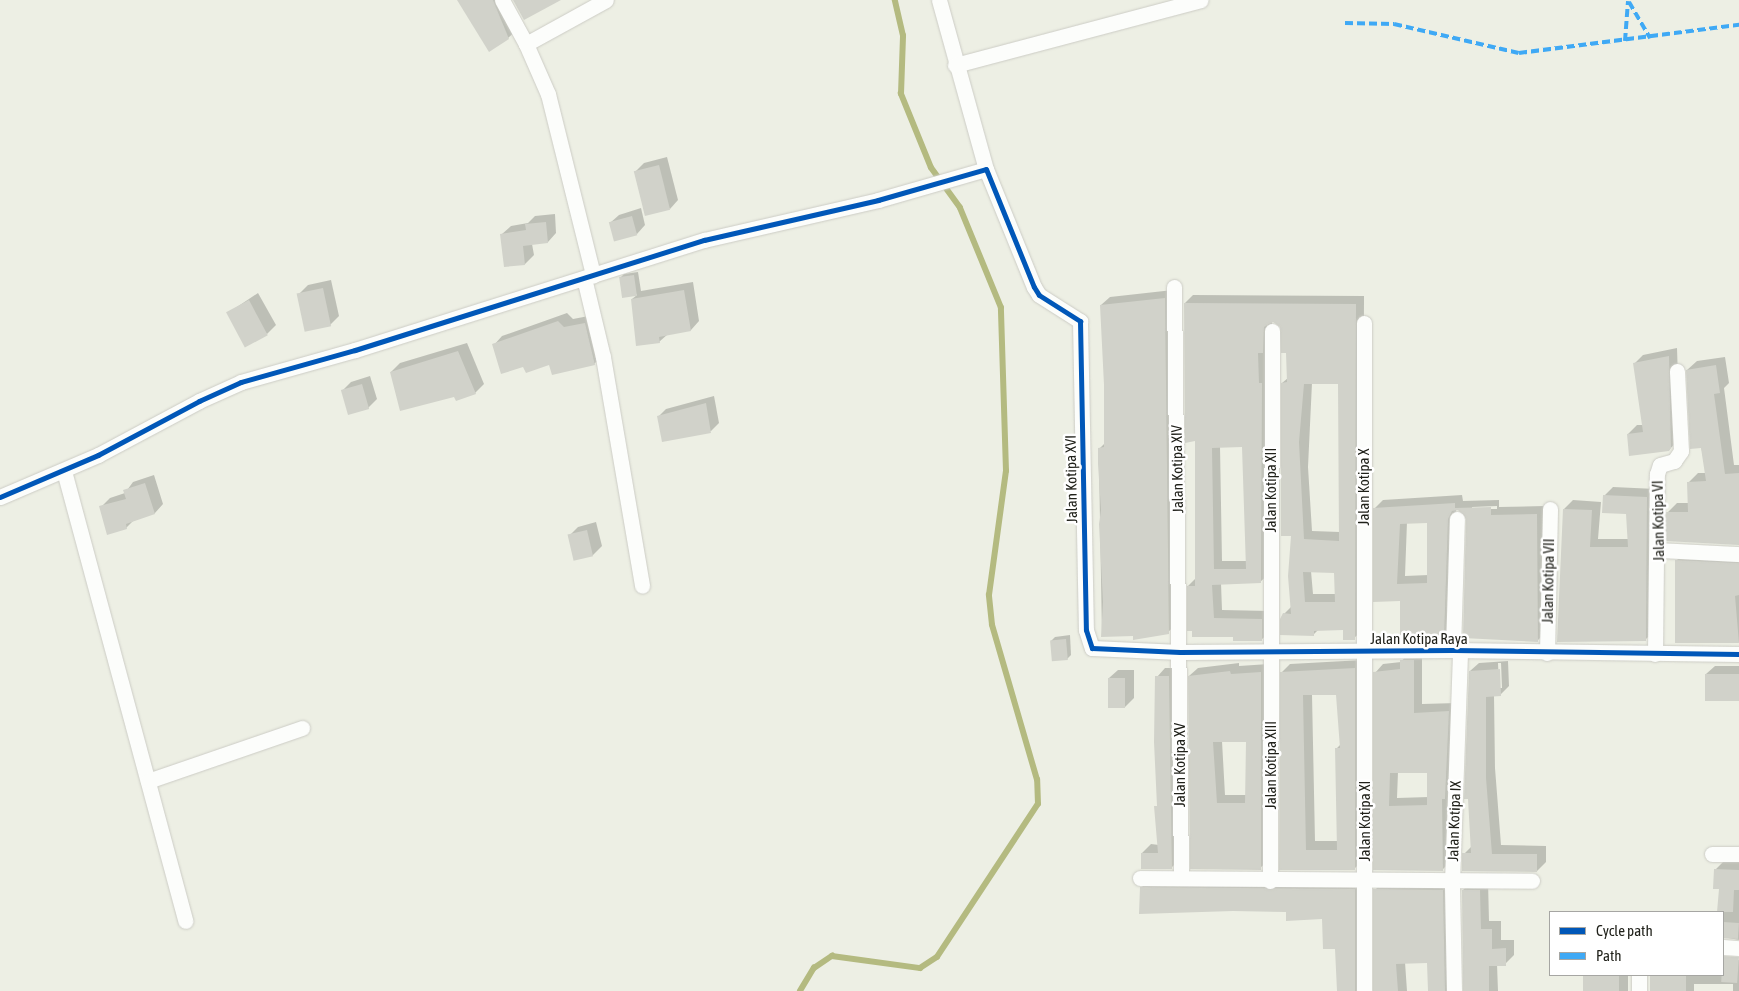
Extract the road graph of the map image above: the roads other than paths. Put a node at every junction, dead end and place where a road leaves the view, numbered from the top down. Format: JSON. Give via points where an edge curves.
{"nodes":[{"id":1,"x":502,"y":0,"type":"edge"},
{"id":2,"x":606,"y":0,"type":"edge"},
{"id":3,"x":939,"y":0,"type":"edge"},
{"id":4,"x":1201,"y":0,"type":"edge"},
{"id":5,"x":526,"y":44,"type":"junction"},
{"id":6,"x":955,"y":65,"type":"junction"},
{"id":7,"x":986,"y":169,"type":"junction"},
{"id":8,"x":588,"y":277,"type":"junction"},
{"id":9,"x":1174,"y":287,"type":"dead end"},
{"id":10,"x":1364,"y":323,"type":"dead end"},
{"id":11,"x":1272,"y":331,"type":"dead end"},
{"id":12,"x":1677,"y":371,"type":"dead end"},
{"id":13,"x":64,"y":470,"type":"junction"},
{"id":14,"x":0,"y":498,"type":"edge"},
{"id":15,"x":1550,"y":510,"type":"dead end"},
{"id":16,"x":1458,"y":519,"type":"dead end"},
{"id":17,"x":1658,"y":550,"type":"junction"},
{"id":18,"x":1739,"y":554,"type":"edge"},
{"id":19,"x":642,"y":586,"type":"dead end"},
{"id":20,"x":1271,"y":650,"type":"junction"},
{"id":21,"x":1456,"y":650,"type":"junction"},
{"id":22,"x":1099,"y":651,"type":"joint"},
{"id":23,"x":1180,"y":652,"type":"junction"},
{"id":24,"x":1365,"y":652,"type":"junction"},
{"id":25,"x":1547,"y":654,"type":"junction"},
{"id":26,"x":1655,"y":654,"type":"junction"},
{"id":27,"x":1739,"y":654,"type":"edge"},
{"id":28,"x":302,"y":728,"type":"dead end"},
{"id":29,"x":148,"y":781,"type":"junction"},
{"id":30,"x":1712,"y":854,"type":"dead end"},
{"id":31,"x":1739,"y":854,"type":"edge"},
{"id":32,"x":1140,"y":878,"type":"dead end"},
{"id":33,"x":1181,"y":878,"type":"junction"},
{"id":34,"x":1270,"y":881,"type":"junction"},
{"id":35,"x":1532,"y":881,"type":"dead end"},
{"id":36,"x":1365,"y":882,"type":"junction"},
{"id":37,"x":1452,"y":882,"type":"junction"},
{"id":38,"x":185,"y":921,"type":"dead end"},
{"id":39,"x":1724,"y":947,"type":"edge"},
{"id":40,"x":1739,"y":948,"type":"edge"},
{"id":41,"x":1639,"y":976,"type":"edge"},
{"id":42,"x":1364,"y":991,"type":"edge"},
{"id":43,"x":1454,"y":991,"type":"edge"},
{"id":44,"x":1639,"y":991,"type":"edge"}],
"edges":[{"from":1,"to":5,"type":"street"},
{"from":2,"to":5,"type":"street"},
{"from":3,"to":6,"type":"street","name":"Jalan Kotipa XVI"},
{"from":4,"to":6,"type":"street"},
{"from":5,"to":8,"type":"street","via":[[548,94],[559,133]]},
{"from":6,"to":7,"type":"street","name":"Jalan Kotipa XVI"},
{"from":7,"to":8,"type":"street","via":[[878,200],[704,240]]},
{"from":7,"to":22,"type":"street","name":"Jalan Kotipa XVI","via":[[1034,287],[1039,295],[1077,316],[1082,328],[1086,630],[1089,645]]},
{"from":8,"to":13,"type":"street","via":[[241,382]]},
{"from":8,"to":19,"type":"street"},
{"from":9,"to":23,"type":"street","name":"Jalan Kotipa XIV"},
{"from":10,"to":24,"type":"street","name":"Jalan Kotipa X"},
{"from":11,"to":20,"type":"street","name":"Jalan Kotipa XII"},
{"from":12,"to":17,"type":"street","name":"Jalan Kotipa VI","via":[[1680,451],[1674,461],[1660,465],[1657,474]]},
{"from":13,"to":14,"type":"street"},
{"from":13,"to":29,"type":"street"},
{"from":15,"to":25,"type":"street","name":"Jalan Kotipa VII"},
{"from":16,"to":21,"type":"street","name":"Jalan Kotipa IX"},
{"from":17,"to":18,"type":"street"},
{"from":17,"to":26,"type":"street","name":"Jalan Kotipa VI"},
{"from":20,"to":23,"type":"street","name":"Jalan Kotipa Raya"},
{"from":20,"to":24,"type":"street","name":"Jalan Kotipa Raya"},
{"from":20,"to":34,"type":"street","name":"Jalan Kotipa XIII"},
{"from":21,"to":24,"type":"street","name":"Jalan Kotipa Raya"},
{"from":21,"to":25,"type":"street","name":"Jalan Kotipa Raya"},
{"from":21,"to":37,"type":"street","name":"Jalan Kotipa IX"},
{"from":22,"to":23,"type":"street","name":"Jalan Kotipa Raya"},
{"from":23,"to":33,"type":"street","name":"Jalan Kotipa XV"},
{"from":24,"to":36,"type":"street","name":"Jalan Kotipa XI"},
{"from":25,"to":26,"type":"street","name":"Jalan Kotipa Raya"},
{"from":26,"to":27,"type":"street","name":"Jalan Kotipa Raya"},
{"from":28,"to":29,"type":"street"},
{"from":29,"to":38,"type":"street"},
{"from":30,"to":31,"type":"street"},
{"from":32,"to":33,"type":"street"},
{"from":33,"to":34,"type":"street"},
{"from":34,"to":36,"type":"street"},
{"from":35,"to":37,"type":"street"},
{"from":36,"to":37,"type":"street"},
{"from":36,"to":42,"type":"street","name":"Jalan Kotipa XI"},
{"from":37,"to":43,"type":"street","name":"Jalan Kotipa IX"},
{"from":39,"to":40,"type":"street"},
{"from":41,"to":44,"type":"street"}]}
